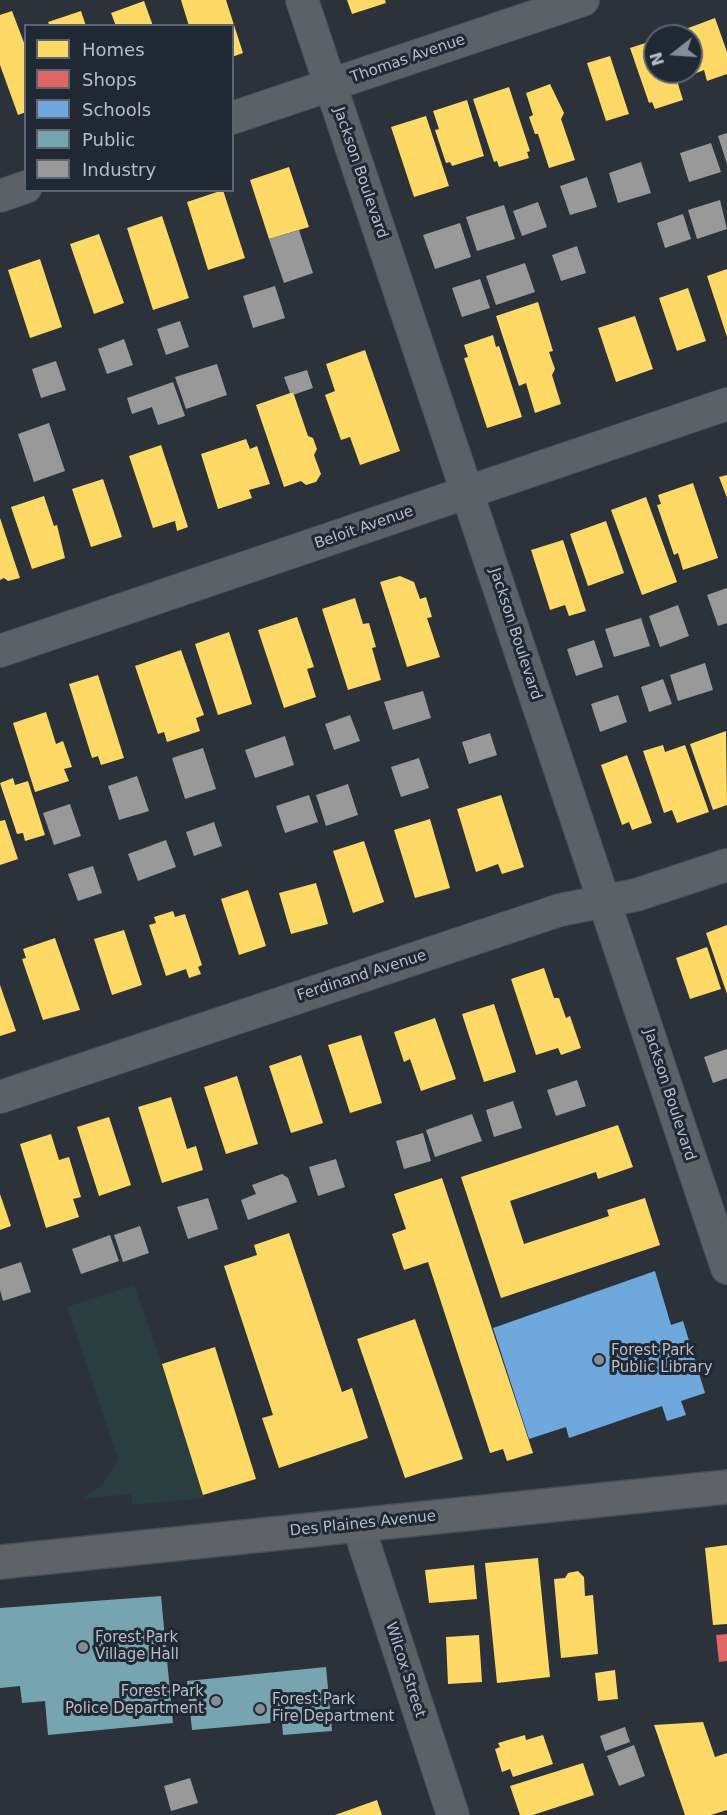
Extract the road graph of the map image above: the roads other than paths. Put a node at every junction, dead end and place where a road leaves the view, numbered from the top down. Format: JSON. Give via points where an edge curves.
{"nodes":[{"id":1,"x":302,"y":0,"type":"edge"},
{"id":2,"x":584,"y":0,"type":"edge"},
{"id":3,"x":330,"y":85,"type":"junction"},
{"id":4,"x":234,"y":117,"type":"edge"},
{"id":5,"x":24,"y":188,"type":"edge"},
{"id":6,"x":0,"y":196,"type":"edge"},
{"id":7,"x":727,"y":404,"type":"edge"},
{"id":8,"x":467,"y":493,"type":"junction"},
{"id":9,"x":0,"y":651,"type":"edge"},
{"id":10,"x":727,"y":865,"type":"edge"},
{"id":11,"x":604,"y":900,"type":"junction"},
{"id":12,"x":0,"y":1097,"type":"edge"},
{"id":13,"x":727,"y":1268,"type":"edge"},
{"id":14,"x":727,"y":1487,"type":"edge"},
{"id":15,"x":358,"y":1525,"type":"junction"},
{"id":16,"x":0,"y":1562,"type":"edge"},
{"id":17,"x":453,"y":1815,"type":"edge"}],
"edges":[{"from":1,"to":3,"type":"street","name":"Jackson Boulevard"},
{"from":2,"to":3,"type":"street","name":"Thomas Avenue"},
{"from":3,"to":4,"type":"street","name":"Thomas Avenue"},
{"from":3,"to":8,"type":"street","name":"Jackson Boulevard"},
{"from":5,"to":6,"type":"street"},
{"from":7,"to":8,"type":"street","name":"Beloit Avenue"},
{"from":8,"to":9,"type":"street","name":"Beloit Avenue"},
{"from":8,"to":11,"type":"street","name":"Jackson Boulevard"},
{"from":10,"to":11,"type":"street","name":"Ferdinand Avenue","via":[[640,894]]},
{"from":11,"to":12,"type":"street","name":"Ferdinand Avenue","via":[[563,909]]},
{"from":11,"to":13,"type":"street","name":"Jackson Boulevard"},
{"from":14,"to":15,"type":"main road","name":"Des Plaines Avenue"},
{"from":15,"to":16,"type":"main road","name":"Des Plaines Avenue"},
{"from":15,"to":17,"type":"street","name":"Wilcox Street"}]}
